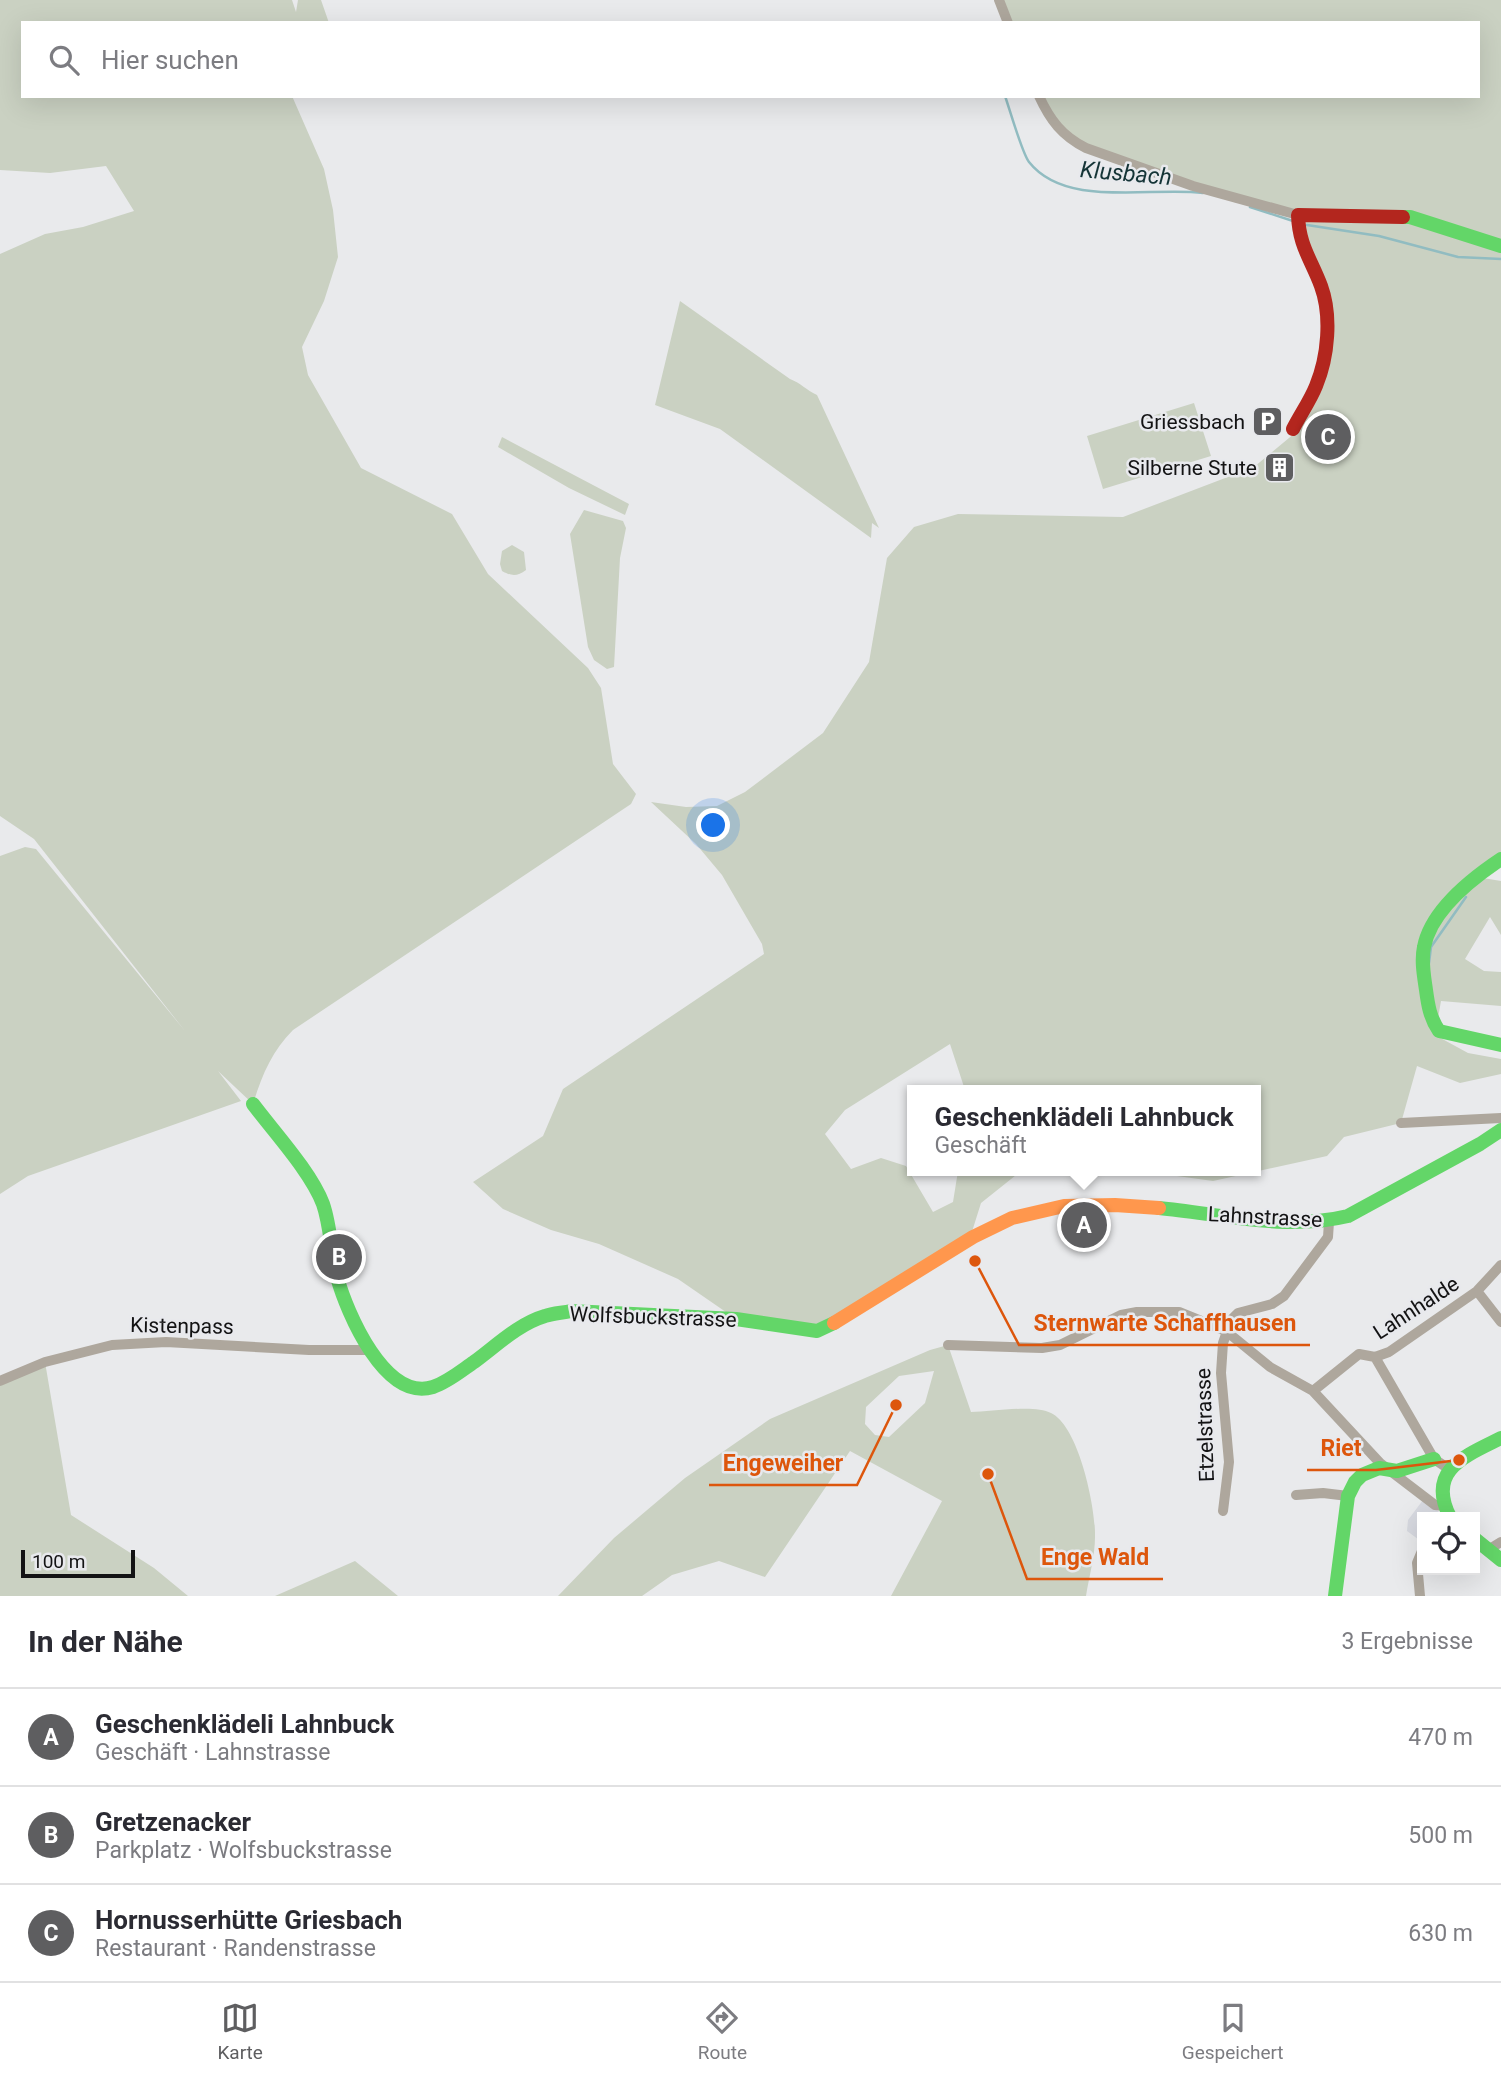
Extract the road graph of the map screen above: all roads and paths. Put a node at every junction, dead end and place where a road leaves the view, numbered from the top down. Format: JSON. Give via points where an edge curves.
{"nodes":[{"id":1,"x":999,"y":0,"type":"edge"},
{"id":2,"x":1007,"y":21,"type":"edge"},
{"id":3,"x":1039,"y":98,"type":"edge"},
{"id":4,"x":1298,"y":215,"type":"junction"},
{"id":5,"x":1501,"y":246,"type":"edge"},
{"id":6,"x":1293,"y":429,"type":"dead end"},
{"id":7,"x":1501,"y":859,"type":"edge"},
{"id":8,"x":1501,"y":1045,"type":"edge"},
{"id":9,"x":253,"y":1104,"type":"dead end"},
{"id":10,"x":1501,"y":1118,"type":"edge"},
{"id":11,"x":1401,"y":1123,"type":"dead end"},
{"id":12,"x":1501,"y":1130,"type":"edge"},
{"id":13,"x":1008,"y":1218,"type":"joint"},
{"id":14,"x":1329,"y":1222,"type":"junction"},
{"id":15,"x":1501,"y":1265,"type":"edge"},
{"id":16,"x":1477,"y":1291,"type":"junction"},
{"id":17,"x":1501,"y":1322,"type":"edge"},
{"id":18,"x":1226,"y":1331,"type":"junction"},
{"id":19,"x":948,"y":1345,"type":"dead end"},
{"id":20,"x":369,"y":1350,"type":"junction"},
{"id":21,"x":1375,"y":1357,"type":"junction"},
{"id":22,"x":0,"y":1381,"type":"edge"},
{"id":23,"x":1313,"y":1391,"type":"junction"},
{"id":24,"x":1501,"y":1438,"type":"edge"},
{"id":25,"x":1434,"y":1460,"type":"junction"},
{"id":26,"x":1388,"y":1469,"type":"junction"},
{"id":27,"x":1449,"y":1469,"type":"junction"},
{"id":28,"x":1296,"y":1495,"type":"dead end"},
{"id":29,"x":1348,"y":1496,"type":"junction"},
{"id":30,"x":1223,"y":1511,"type":"dead end"},
{"id":31,"x":1445,"y":1512,"type":"edge"},
{"id":32,"x":1448,"y":1512,"type":"edge"},
{"id":33,"x":1495,"y":1546,"type":"edge"},
{"id":34,"x":1501,"y":1560,"type":"edge"},
{"id":35,"x":1419,"y":1575,"type":"edge"},
{"id":36,"x":1420,"y":1595,"type":"edge"},
{"id":37,"x":1335,"y":1596,"type":"edge"}],
"edges":[{"from":1,"to":2,"type":"street"},
{"from":3,"to":4,"type":"street","via":[[1063,134],[1086,148],[1193,186]]},
{"from":4,"to":5,"type":"street","via":[[1410,217]]},
{"from":4,"to":6,"type":"street","via":[[1298,238],[1322,287],[1326,316],[1322,368]]},
{"from":7,"to":8,"type":"street","via":[[1451,902],[1425,941],[1422,958],[1429,1014],[1439,1031]]},
{"from":9,"to":20,"type":"street","name":"Wolfsbuckstrasse","via":[[297,1160],[323,1205],[344,1299]]},
{"from":10,"to":11,"type":"street"},
{"from":12,"to":14,"type":"street","name":"Lahnstrasse","via":[[1358,1211]]},
{"from":13,"to":14,"type":"street","name":"Lahnstrasse","via":[[1042,1209],[1084,1206]]},
{"from":13,"to":20,"type":"street","name":"Wolfsbuckstrasse","via":[[817,1331],[736,1319],[571,1311],[521,1327],[450,1379],[420,1389],[394,1378]]},
{"from":14,"to":18,"type":"street","via":[[1328,1237],[1284,1296],[1238,1313]]},
{"from":15,"to":16,"type":"street","name":"Lahnhalde"},
{"from":16,"to":17,"type":"street"},
{"from":16,"to":21,"type":"street","name":"Lahnhalde"},
{"from":18,"to":19,"type":"street","via":[[1179,1312],[1137,1312],[1121,1315],[1060,1345]]},
{"from":18,"to":23,"type":"street","via":[[1270,1367]]},
{"from":18,"to":30,"type":"street","name":"Etzelstrasse","via":[[1221,1373],[1229,1462]]},
{"from":20,"to":22,"type":"street","name":"Kistenpass","via":[[166,1342],[112,1345],[45,1362]]},
{"from":21,"to":23,"type":"street","name":"Lahnhalde","via":[[1359,1354]]},
{"from":21,"to":25,"type":"street"},
{"from":23,"to":26,"type":"street"},
{"from":24,"to":27,"type":"street"},
{"from":25,"to":26,"type":"street","via":[[1397,1471]]},
{"from":25,"to":27,"type":"street"},
{"from":26,"to":29,"type":"street","via":[[1362,1475]]},
{"from":26,"to":31,"type":"street"},
{"from":27,"to":32,"type":"street","via":[[1443,1486]]},
{"from":28,"to":29,"type":"street"},
{"from":29,"to":37,"type":"street"},
{"from":33,"to":34,"type":"street"},
{"from":35,"to":36,"type":"street"}]}
